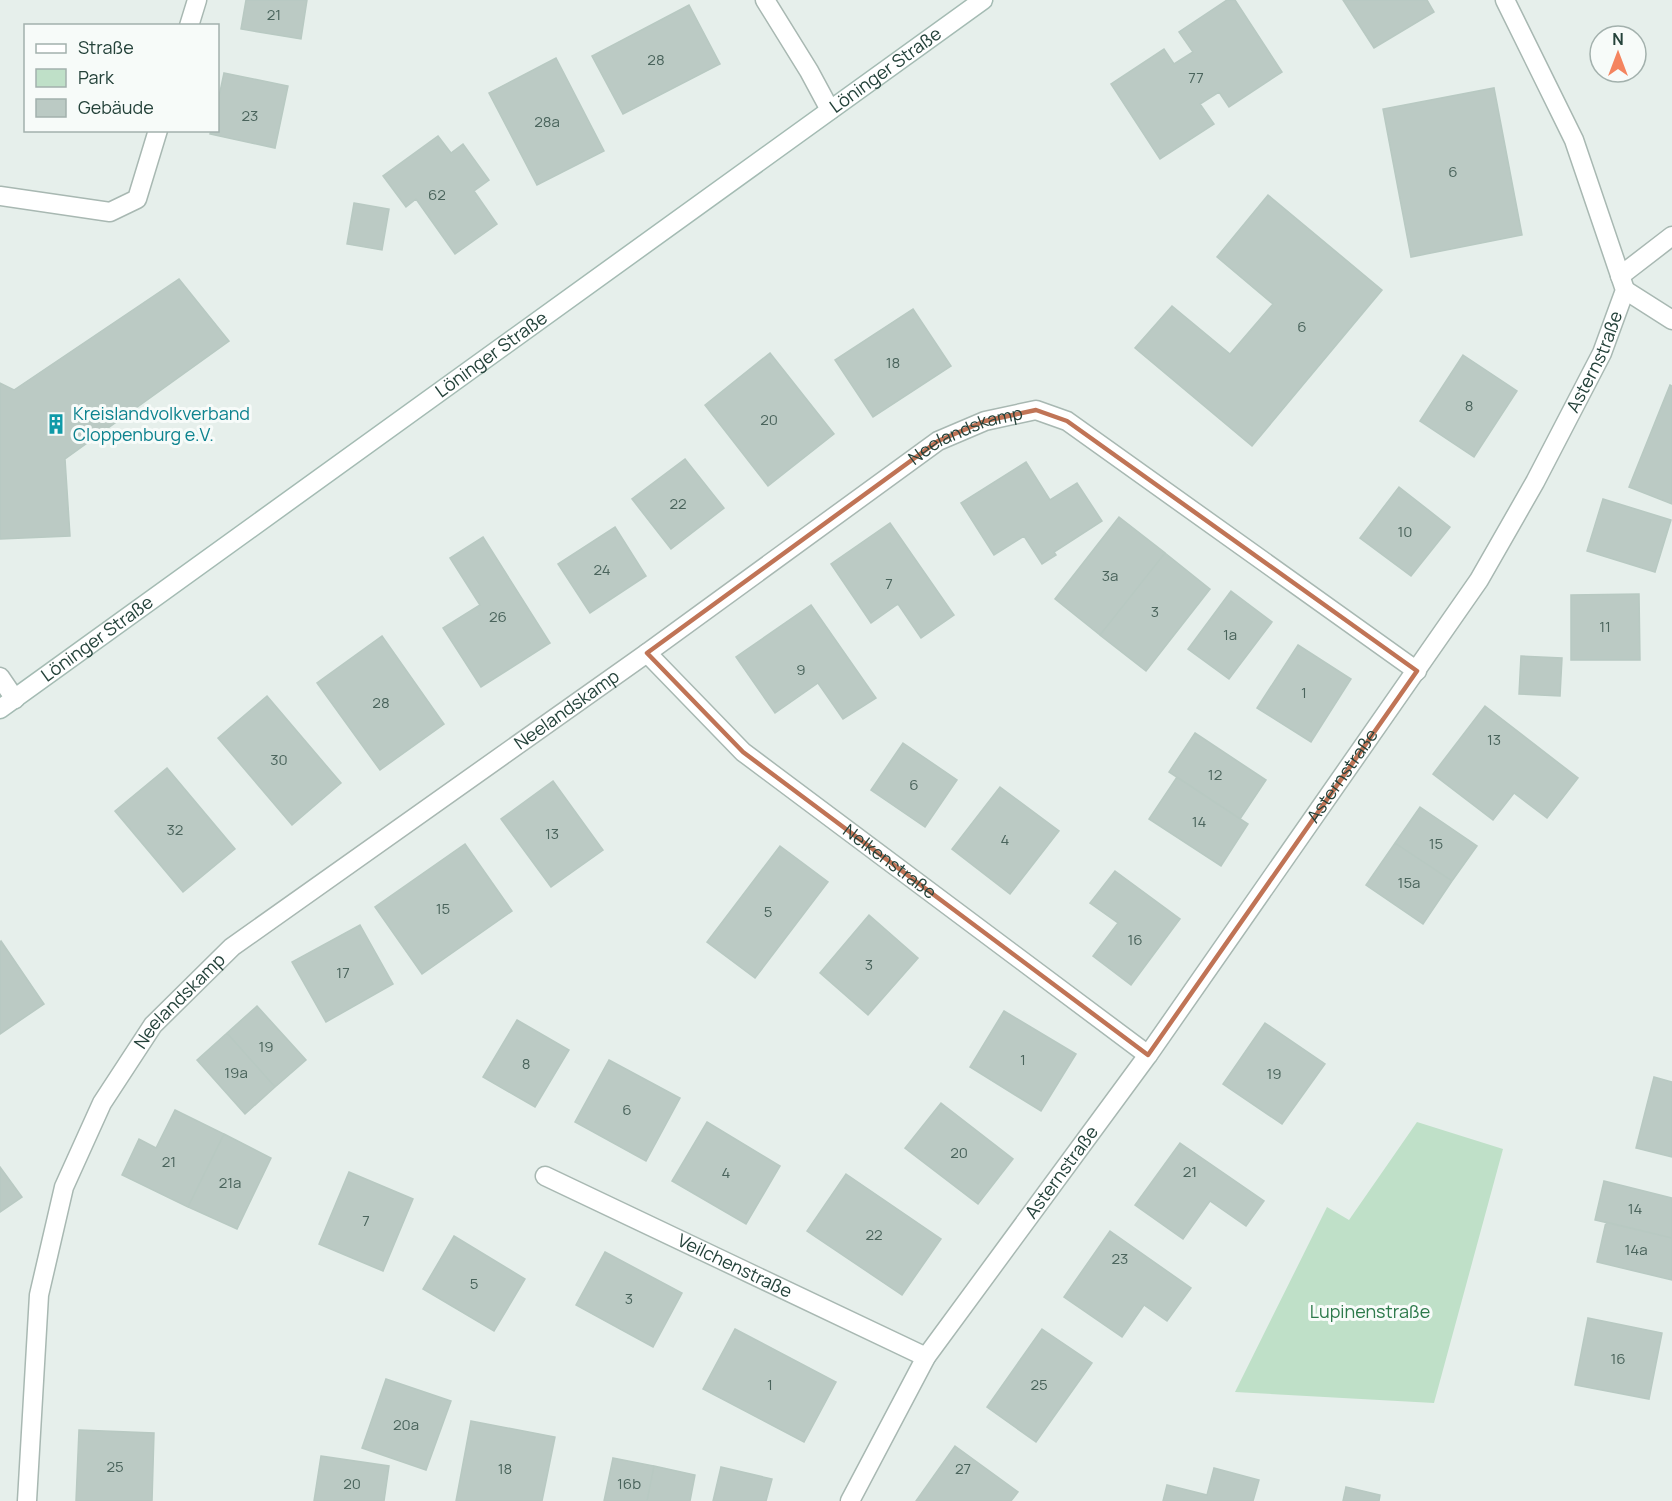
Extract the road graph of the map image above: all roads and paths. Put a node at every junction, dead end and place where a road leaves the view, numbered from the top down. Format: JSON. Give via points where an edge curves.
{"nodes":[{"id":1,"x":197,"y":0,"type":"edge"},
{"id":2,"x":765,"y":0,"type":"edge"},
{"id":3,"x":983,"y":0,"type":"edge"},
{"id":4,"x":1505,"y":0,"type":"edge"},
{"id":5,"x":190,"y":24,"type":"edge"},
{"id":6,"x":830,"y":110,"type":"junction"},
{"id":7,"x":157,"y":132,"type":"edge"},
{"id":8,"x":0,"y":196,"type":"edge"},
{"id":9,"x":1672,"y":236,"type":"edge"},
{"id":10,"x":1623,"y":283,"type":"junction"},
{"id":11,"x":1672,"y":320,"type":"edge"},
{"id":12,"x":647,"y":653,"type":"junction"},
{"id":13,"x":1417,"y":671,"type":"junction"},
{"id":14,"x":0,"y":677,"type":"edge"},
{"id":15,"x":15,"y":699,"type":"junction"},
{"id":16,"x":0,"y":709,"type":"edge"},
{"id":17,"x":1148,"y":1055,"type":"junction"},
{"id":18,"x":545,"y":1176,"type":"dead end"},
{"id":19,"x":926,"y":1357,"type":"junction"},
{"id":20,"x":27,"y":1501,"type":"edge"},
{"id":21,"x":850,"y":1501,"type":"edge"}],
"edges":[{"from":1,"to":5,"type":"street"},
{"from":2,"to":6,"type":"street"},
{"from":3,"to":6,"type":"street","name":"Löninger Straße"},
{"from":4,"to":10,"type":"street","via":[[1574,140]]},
{"from":6,"to":15,"type":"street","name":"Löninger Straße"},
{"from":7,"to":8,"type":"street","via":[[137,199],[110,212]]},
{"from":9,"to":10,"type":"street"},
{"from":10,"to":11,"type":"street"},
{"from":10,"to":13,"type":"street","name":"Asternstraße","via":[[1602,353],[1535,482],[1479,580]]},
{"from":12,"to":13,"type":"street","name":"Neelandskamp","via":[[938,441],[985,421],[1036,410],[1067,421]]},
{"from":12,"to":17,"type":"street","name":"Nelkenstraße","via":[[743,752]]},
{"from":12,"to":20,"type":"street","name":"Neelandskamp","via":[[232,947],[153,1025],[102,1103],[64,1187],[39,1295]]},
{"from":13,"to":17,"type":"street","name":"Asternstraße"},
{"from":14,"to":15,"type":"street"},
{"from":15,"to":16,"type":"street","name":"Löninger Straße"},
{"from":17,"to":19,"type":"street","name":"Asternstraße"},
{"from":18,"to":19,"type":"street","name":"Veilchenstraße"},
{"from":19,"to":21,"type":"street","name":"Asternstraße"}]}
